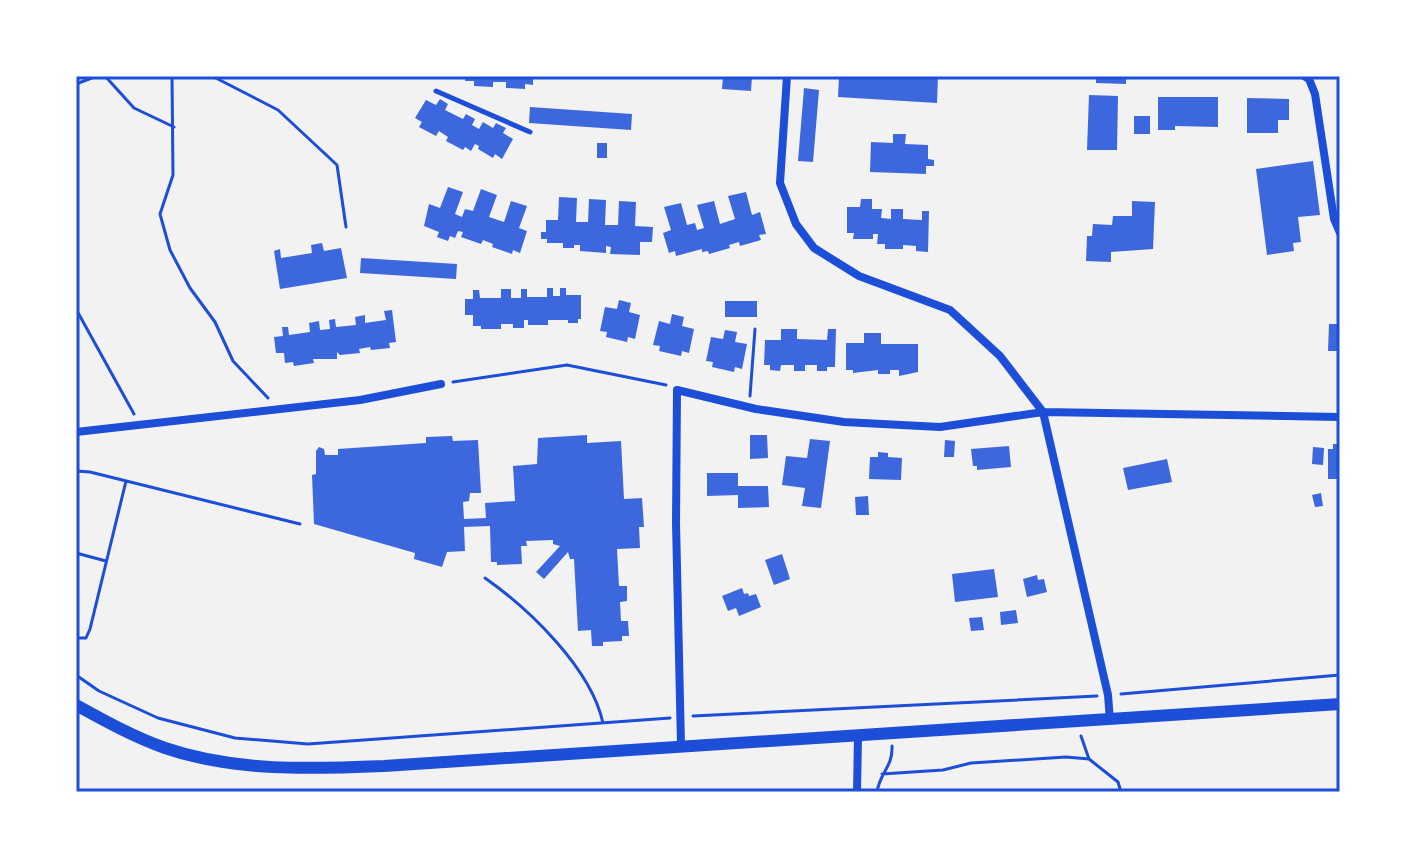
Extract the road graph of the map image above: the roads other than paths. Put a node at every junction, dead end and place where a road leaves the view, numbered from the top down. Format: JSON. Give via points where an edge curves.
{"nodes":[{"id":1,"x":787,"y":76,"type":"edge"},
{"id":2,"x":1304,"y":76,"type":"edge"},
{"id":3,"x":436,"y":91,"type":"dead end"},
{"id":4,"x":530,"y":132,"type":"dead end"},
{"id":5,"x":1340,"y":233,"type":"edge"},
{"id":6,"x":441,"y":384,"type":"road end"},
{"id":7,"x":1043,"y":412,"type":"junction"},
{"id":8,"x":1340,"y":417,"type":"edge"},
{"id":9,"x":76,"y":432,"type":"edge"},
{"id":10,"x":1340,"y":704,"type":"edge"},
{"id":11,"x":76,"y":705,"type":"edge"},
{"id":12,"x":1110,"y":720,"type":"junction"},
{"id":13,"x":858,"y":736,"type":"junction"},
{"id":14,"x":681,"y":745,"type":"junction"},
{"id":15,"x":857,"y":792,"type":"edge"}],
"edges":[{"from":1,"to":7,"type":"street","via":[[780,183],[796,224],[814,248],[859,276],[950,310],[1000,356]]},
{"from":2,"to":5,"type":"street","via":[[1315,94]]},
{"from":3,"to":4,"type":"lane"},
{"from":6,"to":9,"type":"street","via":[[360,400]]},
{"from":7,"to":8,"type":"street"},
{"from":7,"to":12,"type":"street"},
{"from":7,"to":14,"type":"street","via":[[940,427],[844,422],[677,390]]},
{"from":10,"to":12,"type":"street"},
{"from":11,"to":14,"type":"street","via":[[166,748],[291,769]]},
{"from":12,"to":13,"type":"street"},
{"from":13,"to":14,"type":"street"},
{"from":13,"to":15,"type":"street"}]}
